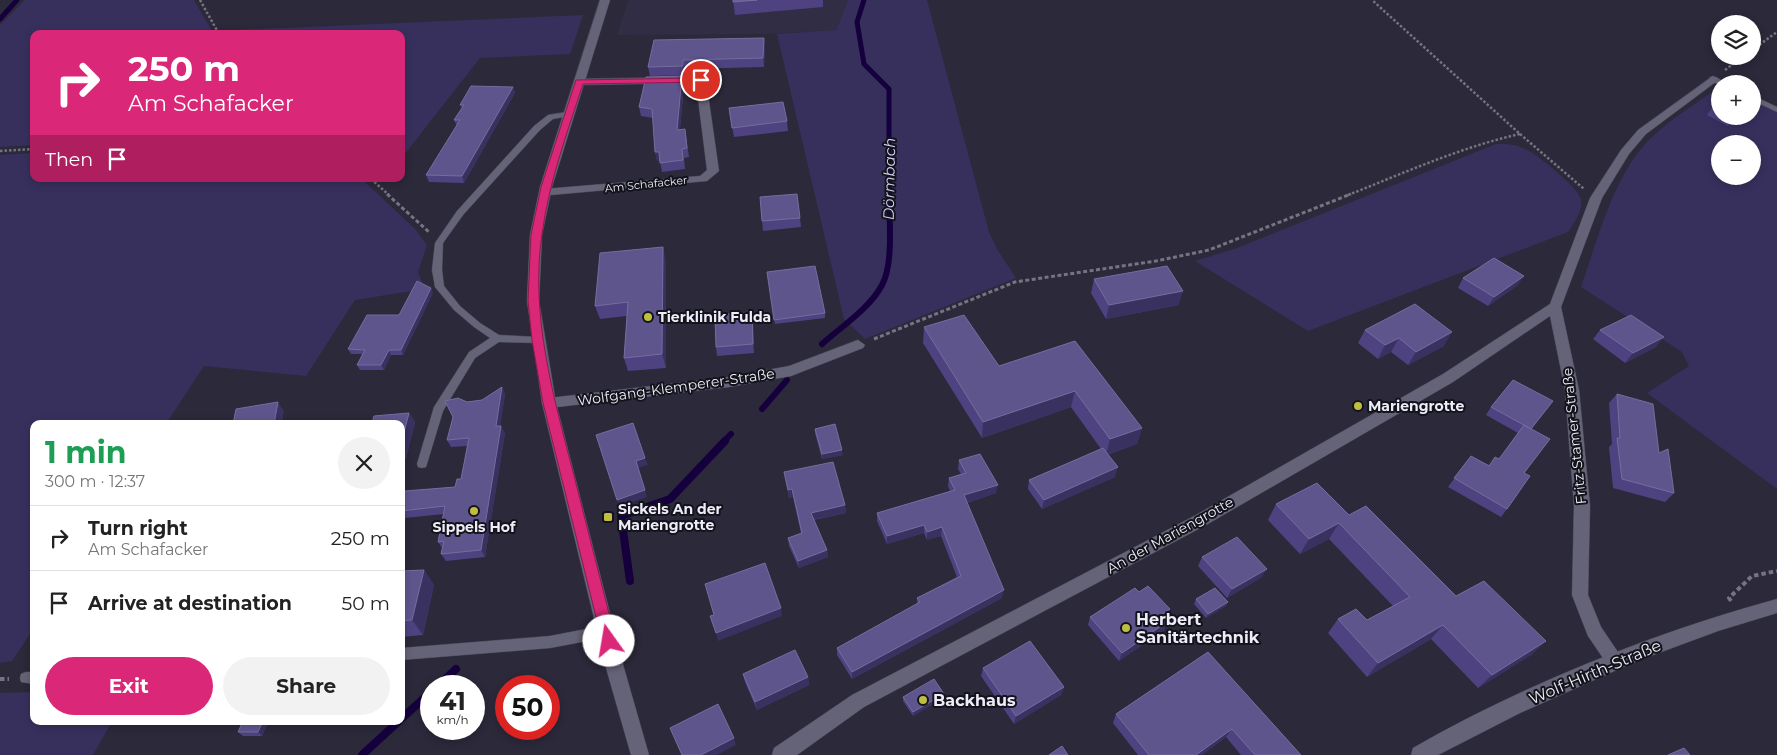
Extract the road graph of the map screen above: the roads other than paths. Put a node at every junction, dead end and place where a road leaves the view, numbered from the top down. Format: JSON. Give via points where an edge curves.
{"nodes":[{"id":1,"x":605,"y":0,"type":"edge"},
{"id":2,"x":1711,"y":80,"type":"edge"},
{"id":3,"x":579,"y":82,"type":"junction"},
{"id":4,"x":1761,"y":102,"type":"edge"},
{"id":5,"x":1777,"y":110,"type":"edge"},
{"id":6,"x":567,"y":114,"type":"junction"},
{"id":7,"x":544,"y":194,"type":"junction"},
{"id":8,"x":1555,"y":307,"type":"junction"},
{"id":9,"x":497,"y":338,"type":"junction"},
{"id":10,"x":538,"y":340,"type":"junction"},
{"id":11,"x":858,"y":346,"type":"road end"},
{"id":12,"x":549,"y":403,"type":"junction"},
{"id":13,"x":422,"y":464,"type":"dead end"},
{"id":14,"x":1777,"y":606,"type":"edge"},
{"id":15,"x":606,"y":627,"type":"junction"},
{"id":16,"x":405,"y":654,"type":"edge"},
{"id":17,"x":1615,"y":661,"type":"junction"},
{"id":18,"x":640,"y":755,"type":"edge"},
{"id":19,"x":781,"y":755,"type":"edge"},
{"id":20,"x":1420,"y":755,"type":"edge"}],
"edges":[{"from":1,"to":3,"type":"main road"},
{"from":2,"to":8,"type":"street","via":[[1642,132],[1625,152],[1596,198]]},
{"from":3,"to":6,"type":"main road"},
{"from":3,"to":7,"type":"street","name":"Am Schafacker","via":[[701,80],[713,171],[703,179]]},
{"from":4,"to":5,"type":"lane"},
{"from":6,"to":7,"type":"street"},
{"from":6,"to":9,"type":"lane","via":[[551,116],[537,128],[460,212],[439,243],[437,270],[440,287],[457,308]]},
{"from":7,"to":10,"type":"street","via":[[534,267],[533,301]]},
{"from":8,"to":17,"type":"street","name":"Fritz-Stamer-Straße","via":[[1572,390],[1582,506],[1580,594],[1594,632]]},
{"from":8,"to":19,"type":"street","name":"An der Mariengrotte","via":[[1448,378],[1201,520],[858,701]]},
{"from":9,"to":10,"type":"lane"},
{"from":9,"to":13,"type":"lane","via":[[472,355],[438,410]]},
{"from":10,"to":12,"type":"street"},
{"from":11,"to":12,"type":"street","name":"Wolfgang-Klemperer-Straße","via":[[791,371],[729,382]]},
{"from":12,"to":15,"type":"street"},
{"from":14,"to":17,"type":"street","name":"Wolf-Hirth-Straße","via":[[1676,636]]},
{"from":15,"to":16,"type":"lane","via":[[587,635],[550,642]]},
{"from":15,"to":18,"type":"street"},
{"from":17,"to":20,"type":"street","name":"Wolf-Hirth-Straße","via":[[1485,720]]}]}
